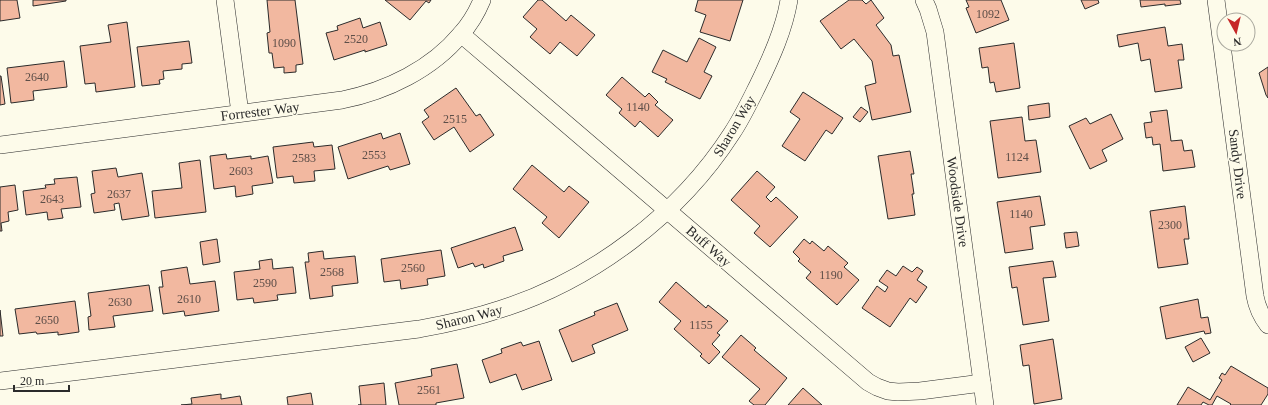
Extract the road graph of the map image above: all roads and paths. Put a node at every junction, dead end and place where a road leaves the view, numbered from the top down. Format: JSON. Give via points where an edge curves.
{"nodes":[{"id":1,"x":225,"y":0,"type":"edge"},
{"id":2,"x":482,"y":0,"type":"edge"},
{"id":3,"x":789,"y":0,"type":"edge"},
{"id":4,"x":924,"y":0,"type":"edge"},
{"id":5,"x":1216,"y":0,"type":"edge"},
{"id":6,"x":461,"y":34,"type":"junction"},
{"id":7,"x":240,"y":113,"type":"junction"},
{"id":8,"x":0,"y":145,"type":"edge"},
{"id":9,"x":668,"y":210,"type":"junction"},
{"id":10,"x":1268,"y":325,"type":"edge"},
{"id":11,"x":0,"y":381,"type":"edge"},
{"id":12,"x":982,"y":383,"type":"junction"},
{"id":13,"x":985,"y":405,"type":"edge"}],
"edges":[{"from":1,"to":7,"type":"street"},
{"from":2,"to":6,"type":"street","name":"Forrester Way"},
{"from":3,"to":9,"type":"street","name":"Sharon Way","via":[[778,40],[744,114],[717,155]]},
{"from":4,"to":12,"type":"street","name":"Woodside Drive","via":[[935,32]]},
{"from":5,"to":10,"type":"street","name":"Sandy Drive","via":[[1255,296],[1261,315]]},
{"from":6,"to":7,"type":"street","name":"Forrester Way","via":[[427,65],[389,87],[373,93],[342,100]]},
{"from":6,"to":9,"type":"street","name":"Buff Way"},
{"from":7,"to":8,"type":"street","name":"Forrester Way"},
{"from":9,"to":11,"type":"street","name":"Sharon Way","via":[[648,228],[578,275],[531,298],[477,317],[419,329]]},
{"from":9,"to":12,"type":"street","name":"Buff Way","via":[[868,382],[877,387],[888,391],[910,392]]},
{"from":12,"to":13,"type":"street","name":"Woodside Drive"}]}
